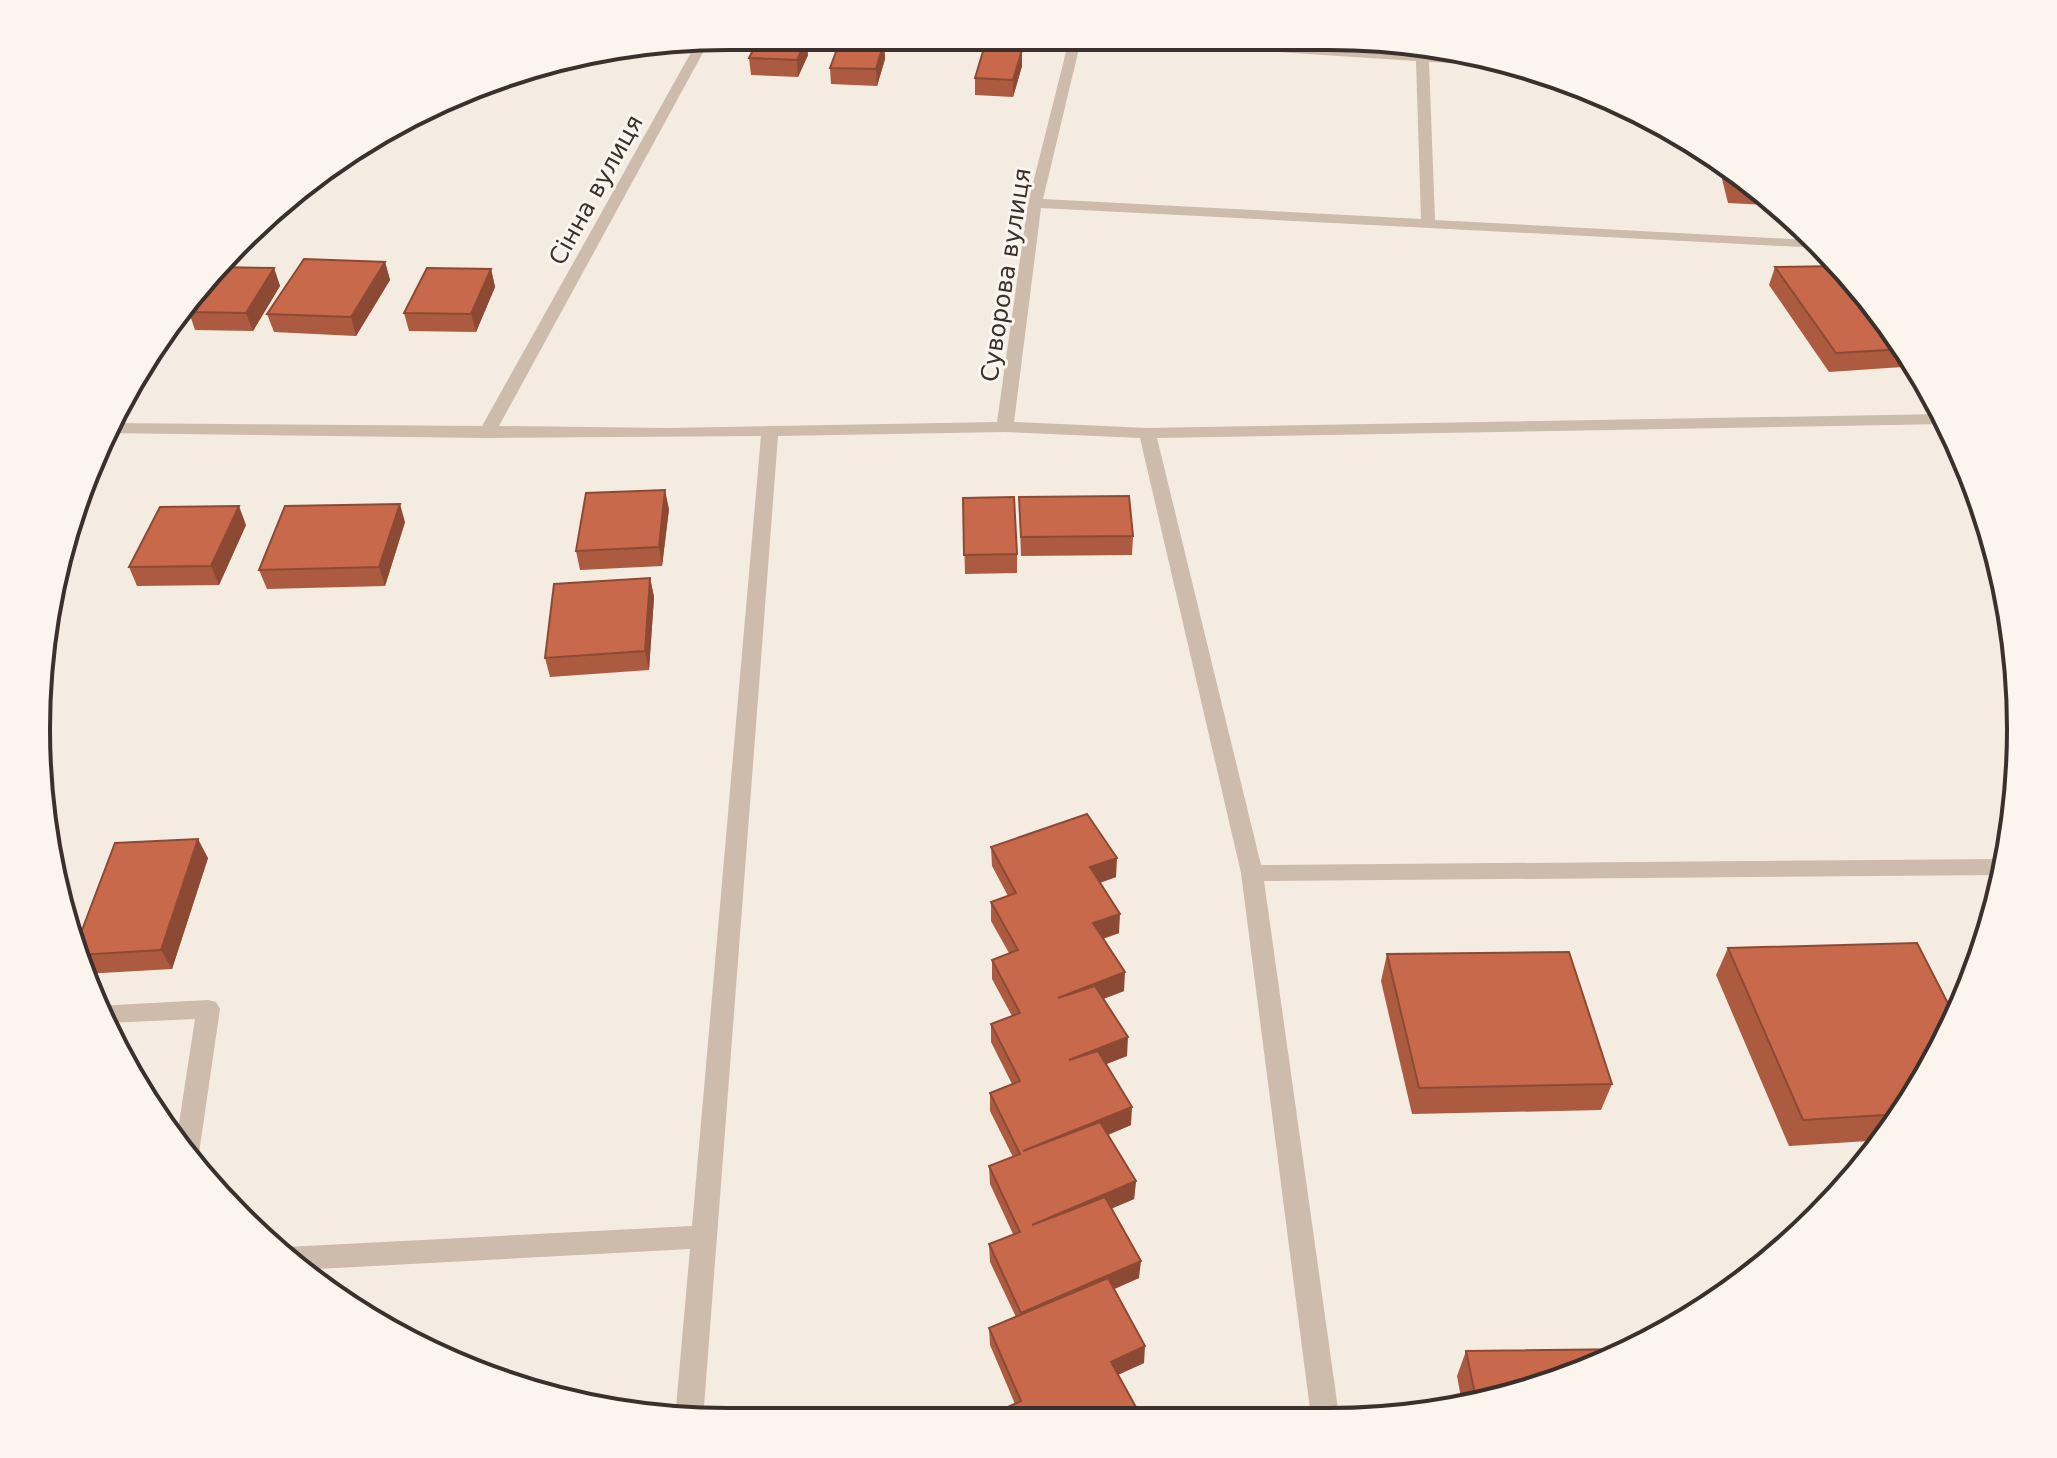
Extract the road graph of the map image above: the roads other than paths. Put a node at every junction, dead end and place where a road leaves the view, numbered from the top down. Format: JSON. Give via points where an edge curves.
{"nodes":[{"id":1,"x":1073,"y":50,"type":"edge"},
{"id":2,"x":698,"y":51,"type":"edge"},
{"id":3,"x":1423,"y":57,"type":"edge"},
{"id":4,"x":1035,"y":203,"type":"junction"},
{"id":5,"x":1428,"y":224,"type":"junction"},
{"id":6,"x":1803,"y":244,"type":"edge"},
{"id":7,"x":1932,"y":419,"type":"edge"},
{"id":8,"x":1005,"y":427,"type":"junction"},
{"id":9,"x":120,"y":428,"type":"edge"},
{"id":10,"x":770,"y":431,"type":"junction"},
{"id":11,"x":487,"y":433,"type":"junction"},
{"id":12,"x":1147,"y":433,"type":"junction"},
{"id":13,"x":1993,"y":867,"type":"edge"},
{"id":14,"x":1252,"y":873,"type":"junction"},
{"id":15,"x":113,"y":1013,"type":"edge"},
{"id":16,"x":189,"y":1140,"type":"edge"},
{"id":17,"x":705,"y":1237,"type":"junction"},
{"id":18,"x":304,"y":1258,"type":"edge"},
{"id":19,"x":690,"y":1407,"type":"edge"},
{"id":20,"x":1324,"y":1408,"type":"edge"}],
"edges":[{"from":1,"to":4,"type":"street","name":"Суворова вулиця"},
{"from":2,"to":11,"type":"street","name":"Сінна вулиця"},
{"from":3,"to":5,"type":"street"},
{"from":4,"to":5,"type":"street"},
{"from":4,"to":8,"type":"street","name":"Суворова вулиця"},
{"from":5,"to":6,"type":"street"},
{"from":7,"to":12,"type":"street"},
{"from":8,"to":10,"type":"street"},
{"from":8,"to":12,"type":"street"},
{"from":9,"to":11,"type":"street"},
{"from":10,"to":11,"type":"street"},
{"from":10,"to":17,"type":"street"},
{"from":12,"to":14,"type":"street"},
{"from":13,"to":14,"type":"street"},
{"from":14,"to":20,"type":"street"},
{"from":15,"to":16,"type":"street","via":[[208,1009]]},
{"from":17,"to":18,"type":"street"},
{"from":17,"to":19,"type":"street"}]}
